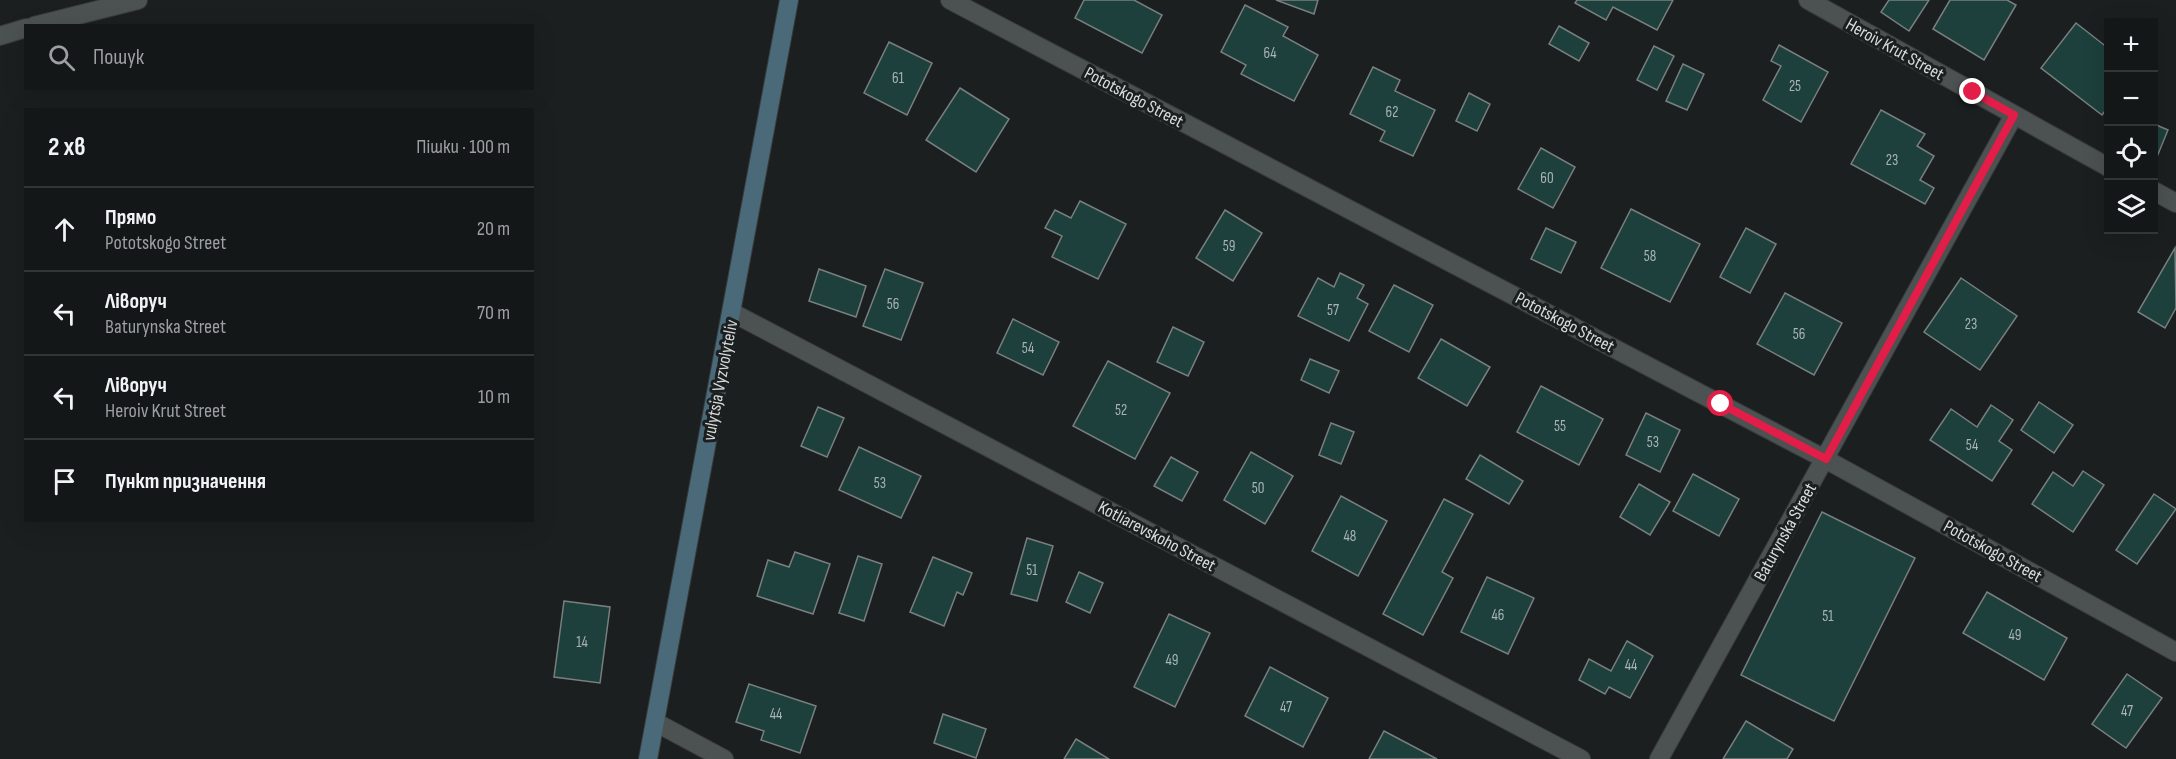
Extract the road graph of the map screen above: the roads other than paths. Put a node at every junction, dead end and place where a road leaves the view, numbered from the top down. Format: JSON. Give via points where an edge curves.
{"nodes":[{"id":1,"x":138,"y":0,"type":"edge"},
{"id":2,"x":789,"y":0,"type":"edge"},
{"id":3,"x":950,"y":0,"type":"edge"},
{"id":4,"x":1808,"y":0,"type":"edge"},
{"id":5,"x":42,"y":24,"type":"edge"},
{"id":6,"x":24,"y":29,"type":"edge"},
{"id":7,"x":0,"y":36,"type":"edge"},
{"id":8,"x":2014,"y":115,"type":"junction"},
{"id":9,"x":2104,"y":163,"type":"edge"},
{"id":10,"x":2158,"y":193,"type":"edge"},
{"id":11,"x":2176,"y":203,"type":"edge"},
{"id":12,"x":732,"y":313,"type":"junction"},
{"id":13,"x":1826,"y":459,"type":"junction"},
{"id":14,"x":2176,"y":652,"type":"edge"},
{"id":15,"x":655,"y":722,"type":"junction"},
{"id":16,"x":648,"y":759,"type":"edge"},
{"id":17,"x":724,"y":759,"type":"edge"},
{"id":18,"x":1581,"y":759,"type":"edge"},
{"id":19,"x":1659,"y":759,"type":"edge"}],
"edges":[{"from":1,"to":5,"type":"street"},
{"from":2,"to":12,"type":"main road","name":"vulytsja Vyzvolyteliv"},
{"from":3,"to":13,"type":"street","name":"Pototskogo Street"},
{"from":4,"to":8,"type":"street","name":"Heroiv Krut Street"},
{"from":6,"to":7,"type":"street"},
{"from":8,"to":9,"type":"street","name":"Heroiv Krut Street"},
{"from":8,"to":13,"type":"street","name":"Baturynska Street"},
{"from":10,"to":11,"type":"street"},
{"from":12,"to":15,"type":"main road","name":"vulytsja Vyzvolyteliv"},
{"from":12,"to":18,"type":"street","name":"Kotliarevskoho Street"},
{"from":13,"to":14,"type":"street","name":"Pototskogo Street"},
{"from":13,"to":19,"type":"street","name":"Baturynska Street"},
{"from":15,"to":16,"type":"main road","name":"vulytsja Vyzvolyteliv"},
{"from":15,"to":17,"type":"street"}]}
